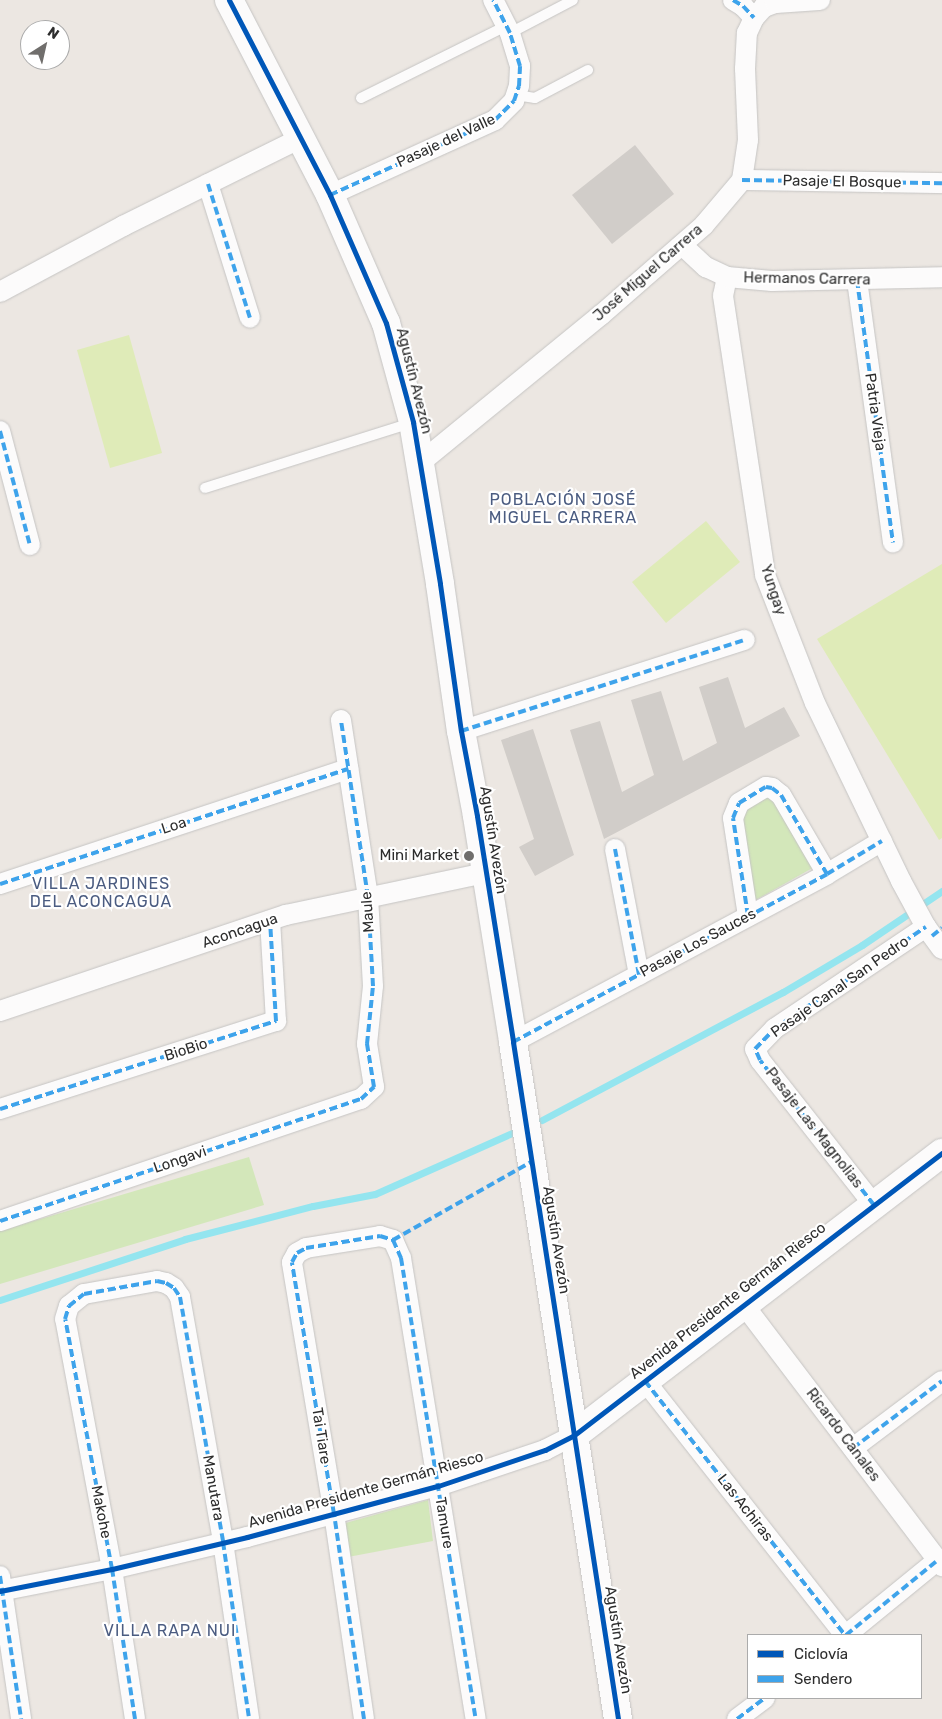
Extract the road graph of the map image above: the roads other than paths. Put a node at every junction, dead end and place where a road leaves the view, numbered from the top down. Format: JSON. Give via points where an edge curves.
{"nodes":[{"id":1,"x":229,"y":0,"type":"edge"},
{"id":2,"x":493,"y":0,"type":"edge"},
{"id":3,"x":573,"y":0,"type":"edge"},
{"id":4,"x":733,"y":0,"type":"edge"},
{"id":5,"x":820,"y":0,"type":"edge"},
{"id":6,"x":754,"y":18,"type":"junction"},
{"id":7,"x":508,"y":29,"type":"junction"},
{"id":8,"x":588,"y":70,"type":"dead end"},
{"id":9,"x":516,"y":95,"type":"junction"},
{"id":10,"x":361,"y":98,"type":"dead end"},
{"id":11,"x":299,"y":139,"type":"junction"},
{"id":12,"x":742,"y":180,"type":"junction"},
{"id":13,"x":942,"y":183,"type":"edge"},
{"id":14,"x":208,"y":184,"type":"junction"},
{"id":15,"x":330,"y":195,"type":"junction"},
{"id":16,"x":682,"y":245,"type":"junction"},
{"id":17,"x":727,"y":277,"type":"junction"},
{"id":18,"x":942,"y":278,"type":"edge"},
{"id":19,"x":857,"y":280,"type":"junction"},
{"id":20,"x":0,"y":292,"type":"edge"},
{"id":21,"x":250,"y":318,"type":"dead end"},
{"id":22,"x":413,"y":422,"type":"junction"},
{"id":23,"x":0,"y":431,"type":"edge"},
{"id":24,"x":420,"y":463,"type":"junction"},
{"id":25,"x":205,"y":488,"type":"dead end"},
{"id":26,"x":893,"y":543,"type":"dead end"},
{"id":27,"x":30,"y":545,"type":"dead end"},
{"id":28,"x":745,"y":640,"type":"dead end"},
{"id":29,"x":341,"y":720,"type":"dead end"},
{"id":30,"x":460,"y":731,"type":"junction"},
{"id":31,"x":348,"y":769,"type":"junction"},
{"id":32,"x":882,"y":841,"type":"junction"},
{"id":33,"x":615,"y":849,"type":"dead end"},
{"id":34,"x":485,"y":872,"type":"junction"},
{"id":35,"x":828,"y":874,"type":"junction"},
{"id":36,"x":0,"y":884,"type":"edge"},
{"id":37,"x":368,"y":897,"type":"junction"},
{"id":38,"x":748,"y":916,"type":"junction"},
{"id":39,"x":270,"y":920,"type":"junction"},
{"id":40,"x":936,"y":935,"type":"edge"},
{"id":41,"x":639,"y":975,"type":"junction"},
{"id":42,"x":0,"y":1011,"type":"edge"},
{"id":43,"x":513,"y":1042,"type":"junction"},
{"id":44,"x":755,"y":1049,"type":"joint"},
{"id":45,"x":361,"y":1099,"type":"joint"},
{"id":46,"x":0,"y":1109,"type":"edge"},
{"id":47,"x":942,"y":1153,"type":"edge"},
{"id":48,"x":874,"y":1205,"type":"junction"},
{"id":49,"x":0,"y":1221,"type":"edge"},
{"id":50,"x":393,"y":1240,"type":"joint"},
{"id":51,"x":744,"y":1305,"type":"junction"},
{"id":52,"x":69,"y":1306,"type":"joint"},
{"id":53,"x":645,"y":1381,"type":"junction"},
{"id":54,"x":942,"y":1381,"type":"edge"},
{"id":55,"x":573,"y":1436,"type":"junction"},
{"id":56,"x":853,"y":1448,"type":"junction"},
{"id":57,"x":438,"y":1486,"type":"junction"},
{"id":58,"x":334,"y":1514,"type":"junction"},
{"id":59,"x":223,"y":1542,"type":"junction"},
{"id":60,"x":940,"y":1563,"type":"edge"},
{"id":61,"x":112,"y":1569,"type":"junction"},
{"id":62,"x":1,"y":1586,"type":"edge"},
{"id":63,"x":844,"y":1634,"type":"edge"},
{"id":64,"x":846,"y":1634,"type":"edge"},
{"id":65,"x":764,"y":1699,"type":"edge"},
{"id":66,"x":21,"y":1719,"type":"edge"},
{"id":67,"x":136,"y":1719,"type":"edge"},
{"id":68,"x":249,"y":1719,"type":"edge"},
{"id":69,"x":364,"y":1719,"type":"edge"},
{"id":70,"x":476,"y":1719,"type":"edge"},
{"id":71,"x":618,"y":1719,"type":"edge"},
{"id":72,"x":737,"y":1719,"type":"edge"}],
"edges":[{"from":1,"to":11,"type":"street","name":"Agustín Avezón"},
{"from":2,"to":7,"type":"street","name":"Pasaje del Valle"},
{"from":3,"to":7,"type":"lane"},
{"from":4,"to":6,"type":"street"},
{"from":5,"to":6,"type":"street","via":[[775,3],[764,7]]},
{"from":6,"to":12,"type":"street","via":[[747,33],[748,140]]},
{"from":7,"to":9,"type":"street","name":"Pasaje del Valle","via":[[520,66]]},
{"from":7,"to":10,"type":"lane"},
{"from":8,"to":9,"type":"lane","via":[[535,98]]},
{"from":9,"to":15,"type":"street","name":"Pasaje del Valle","via":[[495,120]]},
{"from":11,"to":14,"type":"street"},
{"from":11,"to":15,"type":"street","name":"Agustín Avezón"},
{"from":12,"to":13,"type":"street","name":"Pasaje El Bosque"},
{"from":12,"to":16,"type":"street","name":"José Miguel Carrera","via":[[704,225]]},
{"from":14,"to":20,"type":"street"},
{"from":14,"to":21,"type":"street"},
{"from":15,"to":22,"type":"street","name":"Agustín Avezón","via":[[386,323]]},
{"from":16,"to":17,"type":"street","name":"Hermanos Carrera","via":[[706,267]]},
{"from":16,"to":24,"type":"street","name":"José Miguel Carrera"},
{"from":17,"to":19,"type":"street","name":"Hermanos Carrera","via":[[772,281]]},
{"from":17,"to":32,"type":"street","name":"Yungay","via":[[723,296],[765,575],[815,703]]},
{"from":18,"to":19,"type":"street","name":"Hermanos Carrera"},
{"from":19,"to":26,"type":"street","name":"Patria Vieja"},
{"from":22,"to":24,"type":"street","name":"Agustín Avezón"},
{"from":22,"to":25,"type":"lane"},
{"from":23,"to":27,"type":"street"},
{"from":24,"to":30,"type":"street","name":"Agustín Avezón"},
{"from":28,"to":30,"type":"street"},
{"from":29,"to":31,"type":"street","name":"Maule"},
{"from":30,"to":34,"type":"street","name":"Agustín Avezón"},
{"from":31,"to":36,"type":"street","name":"Loa"},
{"from":31,"to":37,"type":"street","name":"Maule"},
{"from":32,"to":35,"type":"street","name":"Pasaje Los Sauces"},
{"from":32,"to":40,"type":"street","name":"Yungay","via":[[901,881]]},
{"from":33,"to":41,"type":"street"},
{"from":34,"to":37,"type":"street","name":"Aconcagua"},
{"from":34,"to":43,"type":"street","name":"Agustín Avezón"},
{"from":35,"to":38,"type":"street","name":"Pasaje Los Sauces"},
{"from":35,"to":38,"type":"street","via":[[782,795],[766,788],[736,806],[733,818]]},
{"from":37,"to":39,"type":"street","name":"Aconcagua"},
{"from":37,"to":45,"type":"street","name":"Maule","via":[[373,986],[367,1044],[374,1087]]},
{"from":38,"to":41,"type":"street","name":"Pasaje Los Sauces"},
{"from":39,"to":42,"type":"street","name":"Aconcagua"},
{"from":39,"to":46,"type":"street","name":"BioBio","via":[[276,1021]]},
{"from":40,"to":44,"type":"street","name":"Pasaje Canal San Pedro","via":[[774,1029]]},
{"from":41,"to":43,"type":"street","name":"Pasaje Los Sauces"},
{"from":43,"to":55,"type":"street","name":"Agustín Avezón"},
{"from":44,"to":48,"type":"street","name":"Pasaje Las Magnolias","via":[[760,1060]]},
{"from":45,"to":49,"type":"street","name":"Longavi"},
{"from":47,"to":48,"type":"street","name":"Avenida Presidente Germán Riesco"},
{"from":48,"to":51,"type":"street","name":"Avenida Presidente Germán Riesco"},
{"from":50,"to":57,"type":"street","name":"Tamure","via":[[401,1258]]},
{"from":50,"to":58,"type":"street","name":"Tai Tiare","via":[[380,1236],[306,1248],[297,1253],[292,1262]]},
{"from":51,"to":53,"type":"street","name":"Avenida Presidente Germán Riesco"},
{"from":51,"to":56,"type":"street","name":"Ricardo Canales"},
{"from":52,"to":59,"type":"street","name":"Manutara","via":[[84,1294],[157,1281],[174,1288],[180,1297]]},
{"from":52,"to":61,"type":"street","name":"Makohe","via":[[65,1319],[66,1334]]},
{"from":53,"to":55,"type":"street","name":"Avenida Presidente Germán Riesco"},
{"from":53,"to":63,"type":"street","name":"Las Achiras"},
{"from":54,"to":56,"type":"street"},
{"from":55,"to":57,"type":"street","name":"Avenida Presidente Germán Riesco","via":[[545,1450]]},
{"from":55,"to":71,"type":"street","name":"Agustín Avezón"},
{"from":56,"to":60,"type":"street","name":"Ricardo Canales"},
{"from":57,"to":58,"type":"street","name":"Avenida Presidente Germán Riesco"},
{"from":57,"to":70,"type":"street","name":"Tamure"},
{"from":58,"to":59,"type":"street","name":"Avenida Presidente Germán Riesco"},
{"from":58,"to":69,"type":"street","name":"Tai Tiare"},
{"from":59,"to":61,"type":"street","name":"Avenida Presidente Germán Riesco"},
{"from":59,"to":68,"type":"street","name":"Manutara"},
{"from":60,"to":64,"type":"street"},
{"from":61,"to":62,"type":"street","name":"Avenida Presidente Germán Riesco"},
{"from":61,"to":67,"type":"street","name":"Makohe"},
{"from":62,"to":66,"type":"street"},
{"from":65,"to":72,"type":"street"}]}
